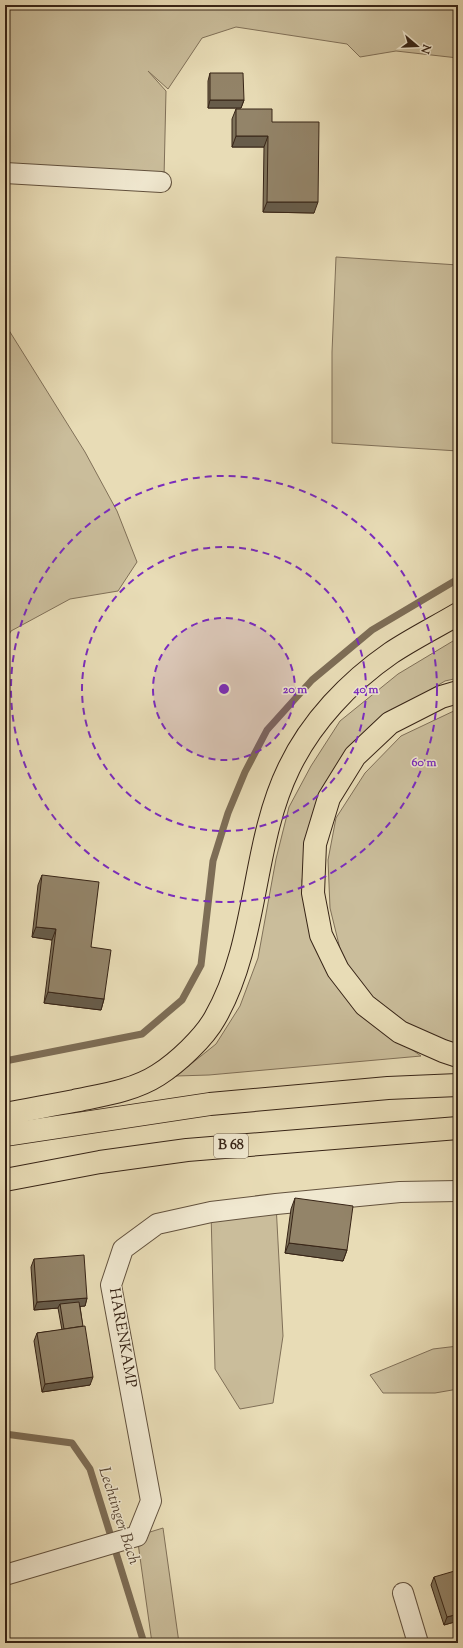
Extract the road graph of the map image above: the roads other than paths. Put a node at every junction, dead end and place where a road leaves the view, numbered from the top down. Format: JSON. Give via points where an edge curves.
{"nodes":[{"id":1,"x":5,"y":173,"type":"edge"},
{"id":2,"x":161,"y":182,"type":"dead end"},
{"id":3,"x":458,"y":614,"type":"edge"},
{"id":4,"x":458,"y":692,"type":"edge"},
{"id":5,"x":458,"y":1056,"type":"edge"},
{"id":6,"x":458,"y":1085,"type":"edge"},
{"id":7,"x":5,"y":1114,"type":"edge"},
{"id":8,"x":458,"y":1128,"type":"edge"},
{"id":9,"x":5,"y":1136,"type":"edge"},
{"id":10,"x":5,"y":1180,"type":"edge"},
{"id":11,"x":458,"y":1191,"type":"edge"},
{"id":12,"x":5,"y":1575,"type":"edge"},
{"id":13,"x":403,"y":1593,"type":"dead end"},
{"id":14,"x":418,"y":1643,"type":"edge"}],
"edges":[{"from":1,"to":2,"type":"street"},
{"from":3,"to":7,"type":"highway","via":[[385,658],[349,686],[314,726],[289,768],[272,815],[245,939],[233,981],[215,1020],[189,1050],[157,1075],[127,1089]]},
{"from":4,"to":5,"type":"highway","via":[[441,697],[390,723],[355,756],[329,798],[315,844],[313,893],[321,935],[338,970],[366,1005],[400,1032]]},
{"from":6,"to":9,"type":"highway","via":[[388,1088],[210,1104]]},
{"from":8,"to":10,"type":"highway","number":"B 68","via":[[187,1150],[100,1162]]},
{"from":11,"to":12,"type":"street","name":"HARENKAMP","via":[[400,1192],[211,1212],[157,1224],[123,1249],[111,1285],[152,1501],[137,1536]]},
{"from":13,"to":14,"type":"street"}]}
